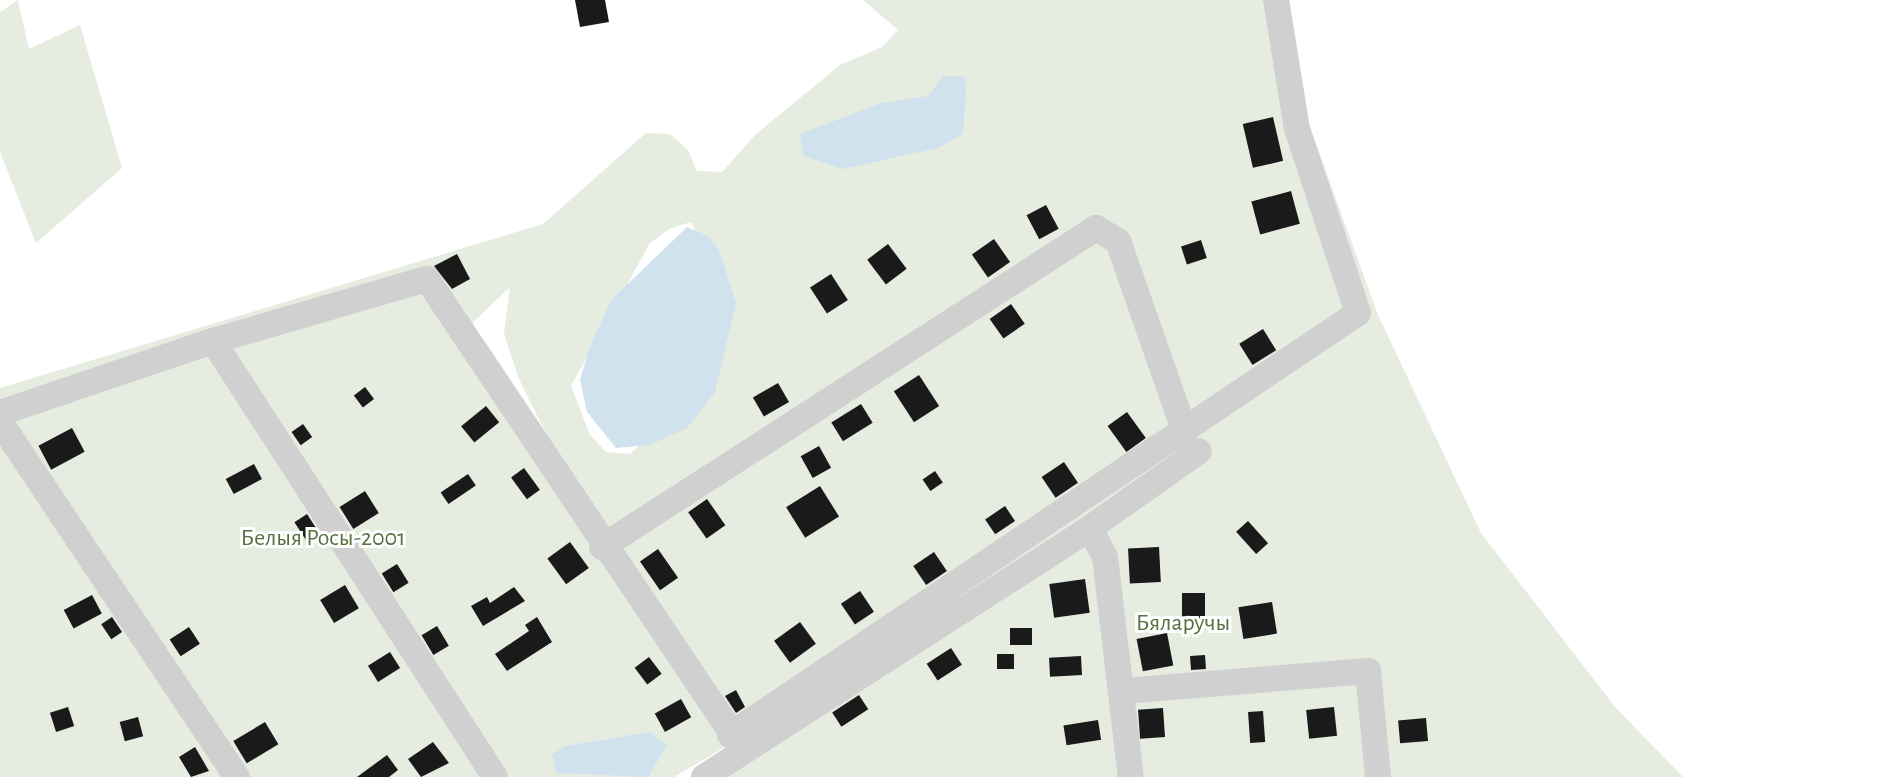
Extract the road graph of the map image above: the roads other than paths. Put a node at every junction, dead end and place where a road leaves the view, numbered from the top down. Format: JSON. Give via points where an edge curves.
{"nodes":[{"id":1,"x":1276,"y":0,"type":"edge"},
{"id":2,"x":213,"y":341,"type":"junction"},
{"id":3,"x":0,"y":413,"type":"edge"},
{"id":4,"x":0,"y":422,"type":"edge"},
{"id":5,"x":1192,"y":442,"type":"junction"},
{"id":6,"x":1090,"y":528,"type":"junction"},
{"id":7,"x":602,"y":547,"type":"junction"},
{"id":8,"x":1124,"y":691,"type":"junction"},
{"id":9,"x":736,"y":742,"type":"junction"},
{"id":10,"x":237,"y":777,"type":"edge"},
{"id":11,"x":495,"y":777,"type":"edge"},
{"id":12,"x":704,"y":777,"type":"edge"},
{"id":13,"x":1131,"y":777,"type":"edge"},
{"id":14,"x":1378,"y":777,"type":"edge"}],
"edges":[{"from":1,"to":5,"type":"street","via":[[1297,129],[1358,313]]},
{"from":2,"to":3,"type":"street"},
{"from":2,"to":7,"type":"street","via":[[427,279]]},
{"from":2,"to":11,"type":"street"},
{"from":4,"to":10,"type":"street"},
{"from":5,"to":6,"type":"street"},
{"from":5,"to":7,"type":"street","via":[[1118,241],[1096,228]]},
{"from":5,"to":9,"type":"street"},
{"from":6,"to":8,"type":"street","via":[[1105,557],[1114,667]]},
{"from":6,"to":9,"type":"street"},
{"from":7,"to":9,"type":"street"},
{"from":8,"to":13,"type":"street"},
{"from":8,"to":14,"type":"street","via":[[1368,671]]},
{"from":9,"to":12,"type":"street"}]}
